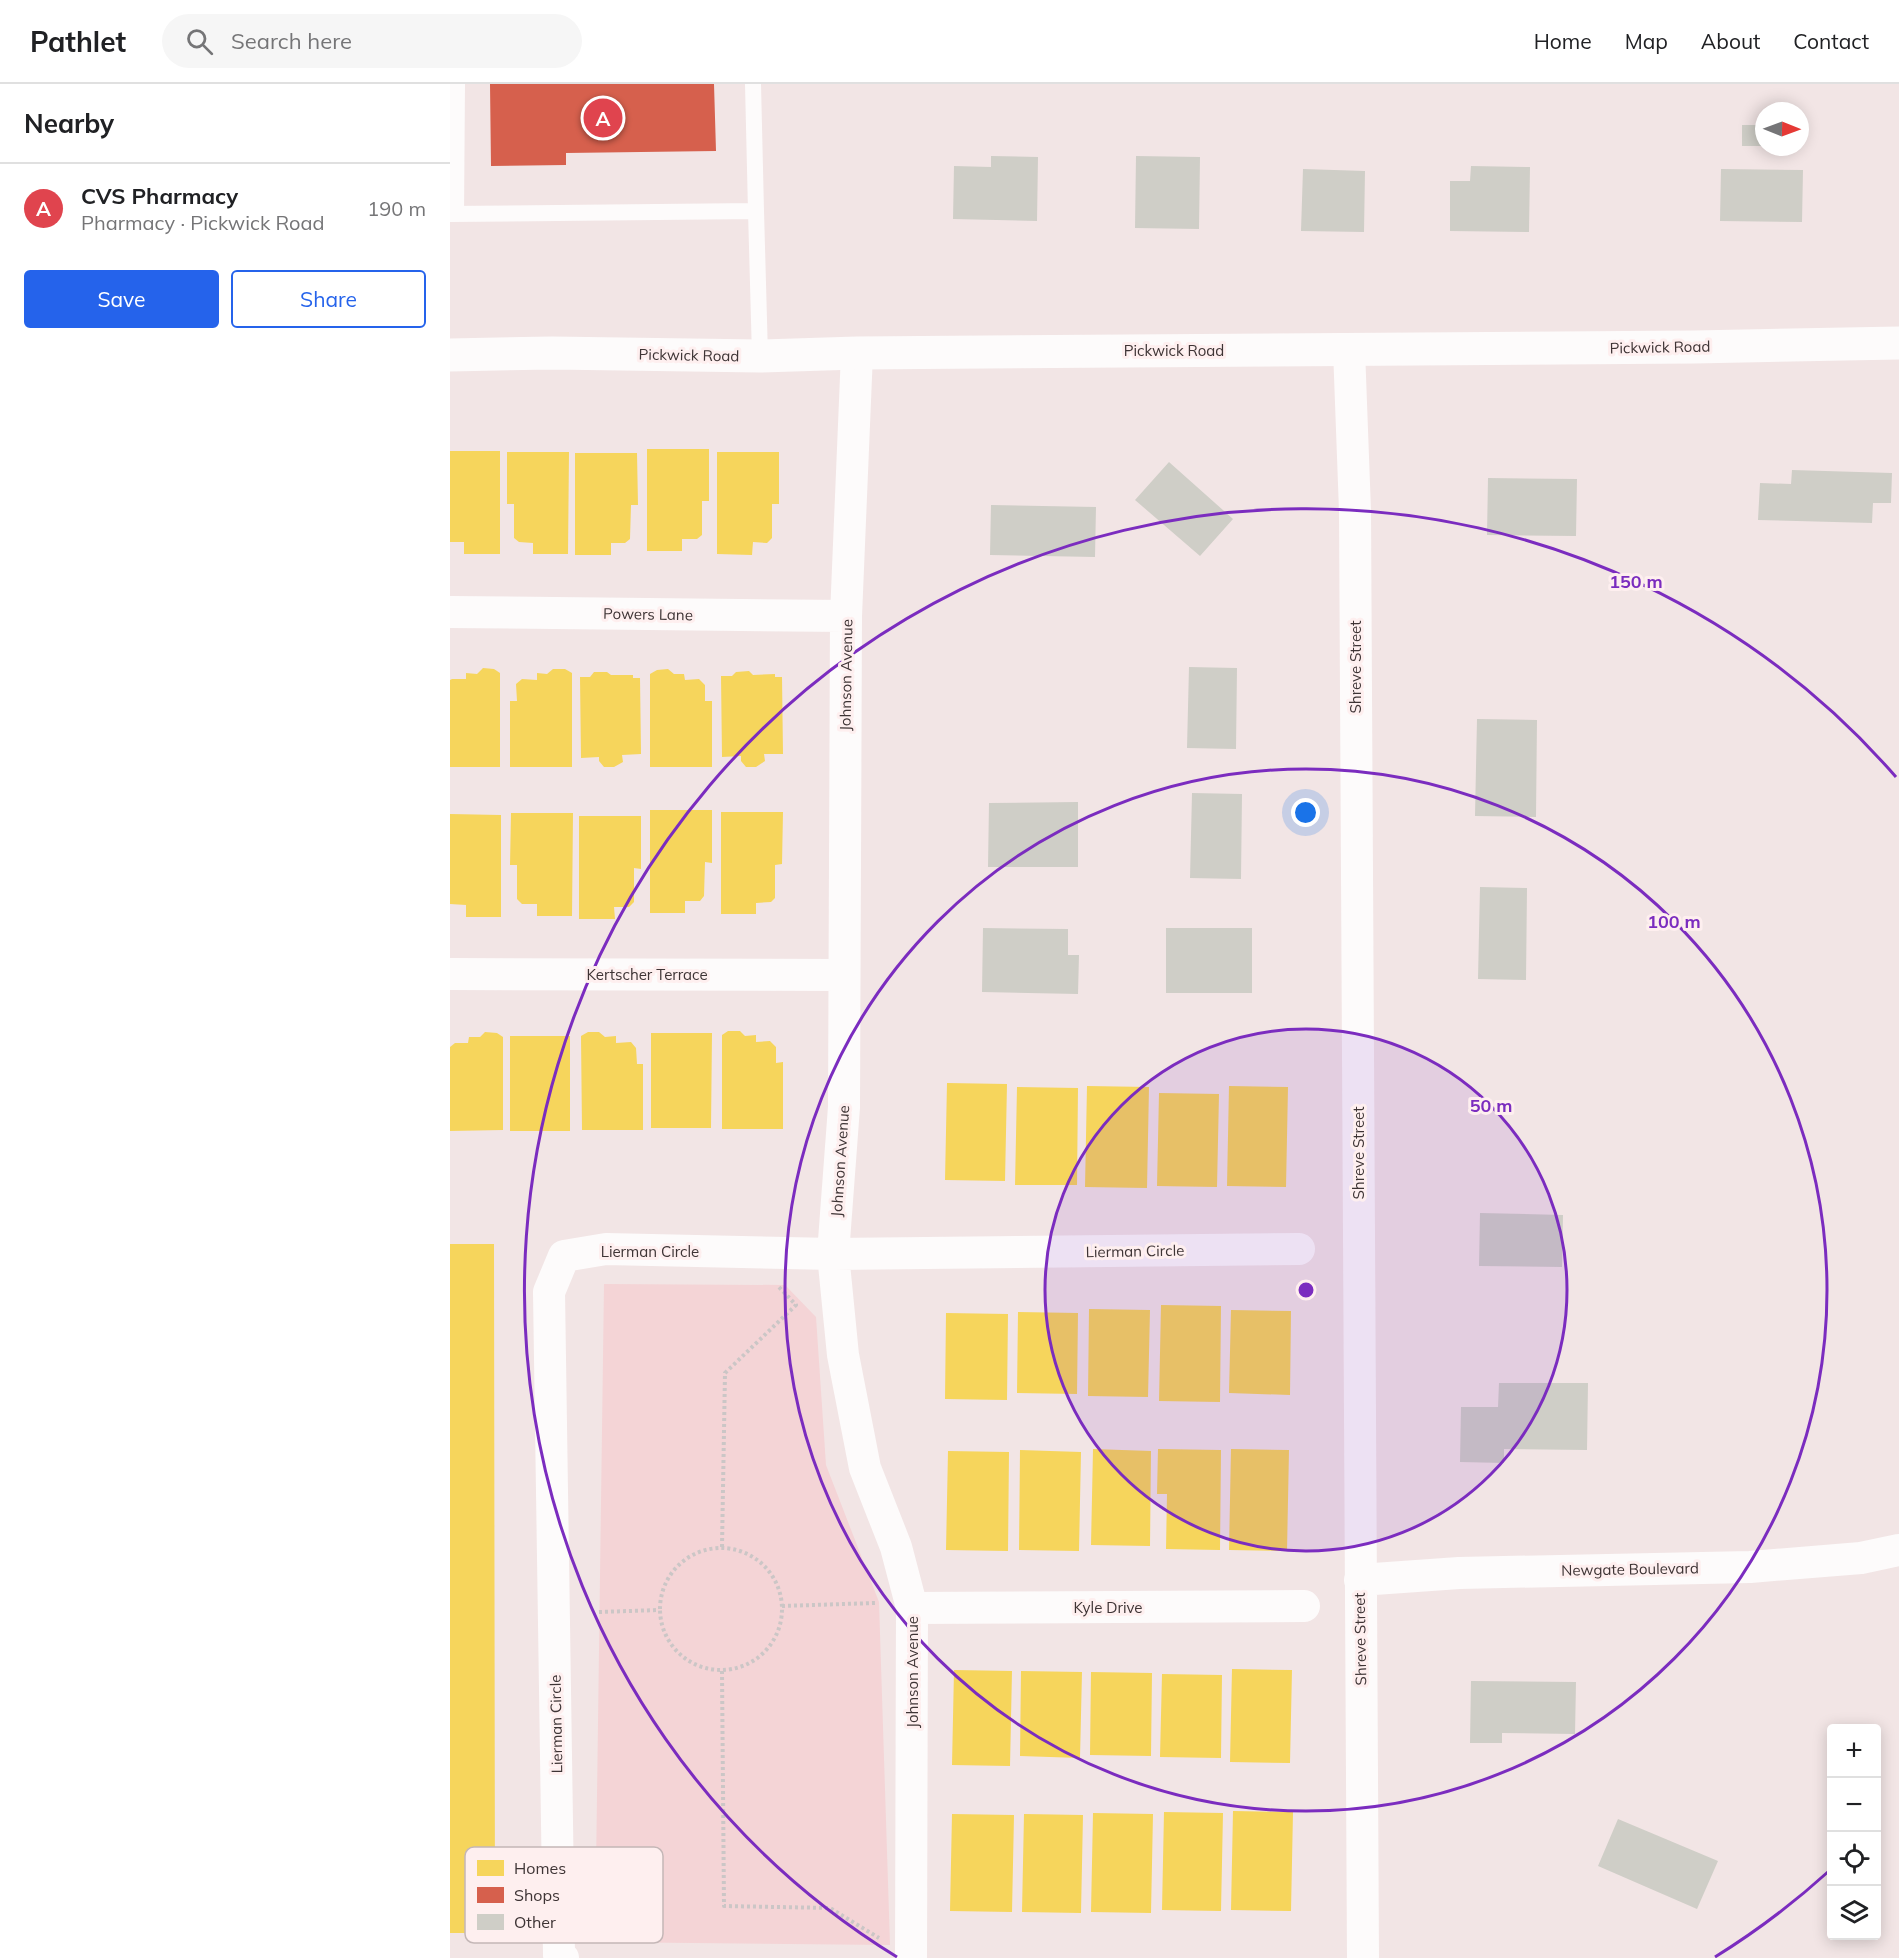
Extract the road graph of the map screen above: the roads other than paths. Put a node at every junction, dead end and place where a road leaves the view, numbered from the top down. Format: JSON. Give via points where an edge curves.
{"nodes":[{"id":1,"x":456,"y":84,"type":"edge"},
{"id":2,"x":753,"y":84,"type":"edge"},
{"id":3,"x":756,"y":211,"type":"junction"},
{"id":4,"x":453,"y":214,"type":"edge"},
{"id":5,"x":1899,"y":343,"type":"edge"},
{"id":6,"x":1349,"y":349,"type":"junction"},
{"id":7,"x":857,"y":353,"type":"junction"},
{"id":8,"x":450,"y":355,"type":"edge"},
{"id":9,"x":760,"y":356,"type":"junction"},
{"id":10,"x":450,"y":612,"type":"edge"},
{"id":11,"x":846,"y":616,"type":"junction"},
{"id":12,"x":450,"y":974,"type":"edge"},
{"id":13,"x":844,"y":975,"type":"junction"},
{"id":14,"x":1299,"y":1249,"type":"dead end"},
{"id":15,"x":833,"y":1254,"type":"junction"},
{"id":16,"x":1899,"y":1550,"type":"edge"},
{"id":17,"x":1360,"y":1580,"type":"junction"},
{"id":18,"x":1304,"y":1606,"type":"dead end"},
{"id":19,"x":912,"y":1608,"type":"junction"},
{"id":20,"x":557,"y":1847,"type":"edge"},
{"id":21,"x":559,"y":1943,"type":"edge"},
{"id":22,"x":911,"y":1951,"type":"edge"},
{"id":23,"x":564,"y":1958,"type":"edge"},
{"id":24,"x":1363,"y":1958,"type":"edge"}],
"edges":[{"from":1,"to":4,"type":"lane"},
{"from":2,"to":3,"type":"lane"},
{"from":3,"to":4,"type":"lane"},
{"from":3,"to":9,"type":"lane"},
{"from":5,"to":6,"type":"street","name":"Pickwick Road"},
{"from":6,"to":7,"type":"street","name":"Pickwick Road"},
{"from":6,"to":17,"type":"street","name":"Shreve Street","via":[[1355,511]]},
{"from":7,"to":9,"type":"street","name":"Pickwick Road"},
{"from":7,"to":11,"type":"street","name":"Johnson Avenue"},
{"from":8,"to":9,"type":"street","name":"Pickwick Road"},
{"from":10,"to":11,"type":"street","name":"Powers Lane"},
{"from":11,"to":13,"type":"street","name":"Johnson Avenue"},
{"from":12,"to":13,"type":"street","name":"Kertscher Terrace"},
{"from":13,"to":15,"type":"street","name":"Johnson Avenue","via":[[844,1107]]},
{"from":14,"to":15,"type":"street","name":"Lierman Circle"},
{"from":15,"to":19,"type":"street","name":"Johnson Avenue","via":[[843,1355],[865,1468],[896,1547]]},
{"from":15,"to":20,"type":"street","name":"Lierman Circle","via":[[606,1249],[564,1256],[549,1292]]},
{"from":16,"to":17,"type":"street","name":"Newgate Boulevard","via":[[1750,1567],[1459,1573]]},
{"from":17,"to":24,"type":"street","name":"Shreve Street"},
{"from":18,"to":19,"type":"street","name":"Kyle Drive"},
{"from":19,"to":22,"type":"street","name":"Johnson Avenue"},
{"from":21,"to":23,"type":"street","name":"Lierman Circle","via":[[559,1955]]}]}
